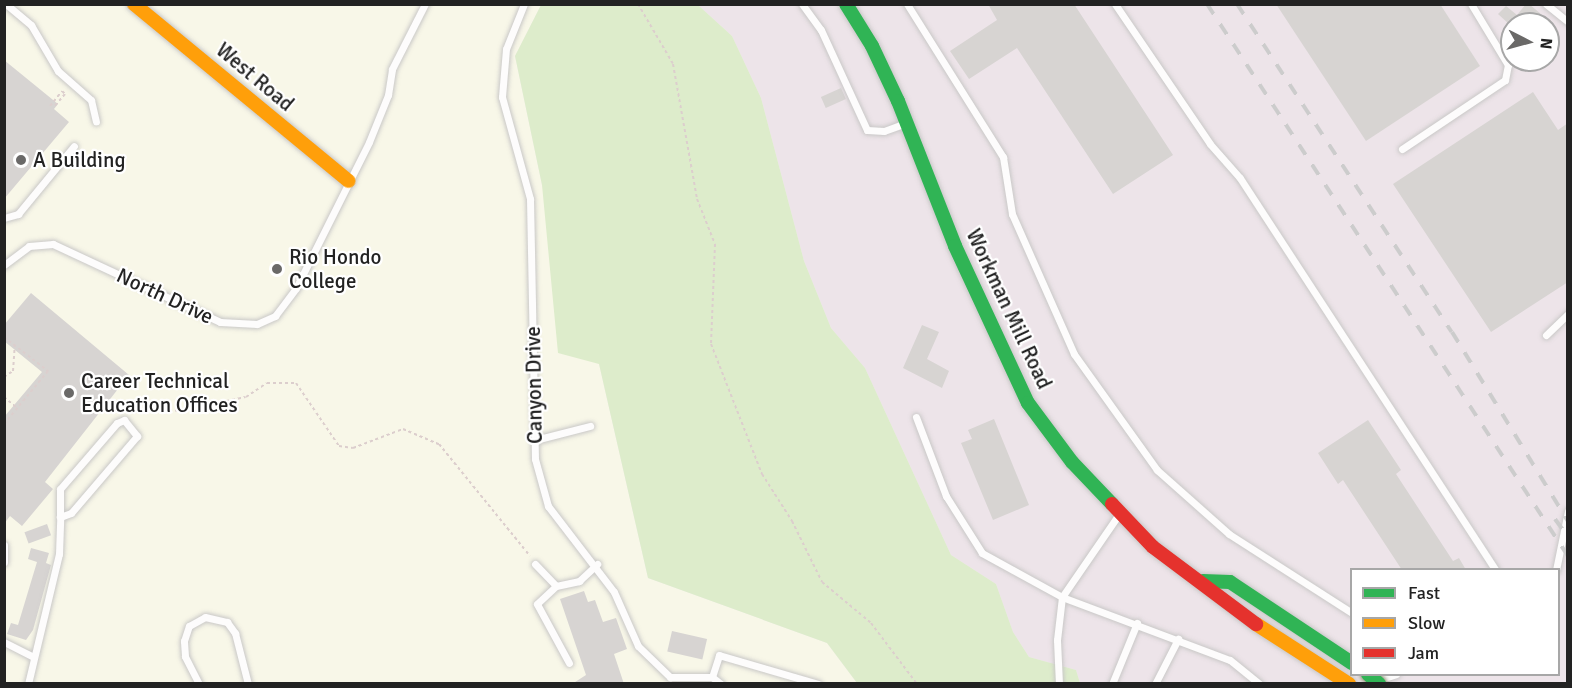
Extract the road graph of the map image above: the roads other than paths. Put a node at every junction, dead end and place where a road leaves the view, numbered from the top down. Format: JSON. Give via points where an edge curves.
{"nodes":[{"id":1,"x":6,"y":4,"type":"edge"},
{"id":2,"x":134,"y":4,"type":"edge"},
{"id":3,"x":425,"y":4,"type":"edge"},
{"id":4,"x":524,"y":4,"type":"edge"},
{"id":5,"x":802,"y":4,"type":"edge"},
{"id":6,"x":846,"y":4,"type":"edge"},
{"id":7,"x":907,"y":4,"type":"edge"},
{"id":8,"x":1115,"y":4,"type":"edge"},
{"id":9,"x":1470,"y":4,"type":"edge"},
{"id":10,"x":1546,"y":4,"type":"edge"},
{"id":11,"x":1568,"y":22,"type":"edge"},
{"id":12,"x":96,"y":121,"type":"dead end"},
{"id":13,"x":906,"y":123,"type":"junction"},
{"id":14,"x":74,"y":146,"type":"dead end"},
{"id":15,"x":1402,"y":149,"type":"dead end"},
{"id":16,"x":349,"y":181,"type":"junction"},
{"id":17,"x":4,"y":218,"type":"edge"},
{"id":18,"x":4,"y":265,"type":"edge"},
{"id":19,"x":1568,"y":314,"type":"edge"},
{"id":20,"x":1546,"y":335,"type":"dead end"},
{"id":21,"x":916,"y":417,"type":"dead end"},
{"id":22,"x":590,"y":426,"type":"dead end"},
{"id":23,"x":534,"y":440,"type":"junction"},
{"id":24,"x":1568,"y":511,"type":"edge"},
{"id":25,"x":1119,"y":513,"type":"junction"},
{"id":26,"x":60,"y":517,"type":"junction"},
{"id":27,"x":4,"y":544,"type":"edge"},
{"id":28,"x":4,"y":562,"type":"edge"},
{"id":29,"x":535,"y":564,"type":"road end"},
{"id":30,"x":597,"y":564,"type":"junction"},
{"id":31,"x":1495,"y":568,"type":"edge"},
{"id":32,"x":1556,"y":568,"type":"edge"},
{"id":33,"x":1203,"y":581,"type":"junction"},
{"id":34,"x":556,"y":586,"type":"junction"},
{"id":35,"x":1062,"y":597,"type":"junction"},
{"id":36,"x":1350,"y":612,"type":"edge"},
{"id":37,"x":1137,"y":623,"type":"junction"},
{"id":38,"x":1178,"y":639,"type":"junction"},
{"id":39,"x":4,"y":642,"type":"edge"},
{"id":40,"x":33,"y":657,"type":"junction"},
{"id":41,"x":1350,"y":662,"type":"edge"},
{"id":42,"x":569,"y":663,"type":"dead end"},
{"id":43,"x":1392,"y":676,"type":"edge"},
{"id":44,"x":712,"y":677,"type":"junction"},
{"id":45,"x":814,"y":683,"type":"edge"},
{"id":46,"x":1258,"y":683,"type":"edge"},
{"id":47,"x":28,"y":684,"type":"edge"},
{"id":48,"x":199,"y":684,"type":"edge"},
{"id":49,"x":248,"y":684,"type":"edge"},
{"id":50,"x":721,"y":684,"type":"edge"},
{"id":51,"x":1059,"y":684,"type":"edge"},
{"id":52,"x":1113,"y":684,"type":"edge"},
{"id":53,"x":1155,"y":684,"type":"edge"},
{"id":54,"x":1349,"y":684,"type":"edge"},
{"id":55,"x":1366,"y":684,"type":"edge"}],
"edges":[{"from":1,"to":12,"type":"lane","via":[[32,25],[58,71],[91,100]]},
{"from":2,"to":16,"type":"street","name":"West Road"},
{"from":3,"to":16,"type":"lane","name":"North Drive","via":[[392,69],[379,121]]},
{"from":4,"to":23,"type":"lane","name":"Canyon Drive","via":[[506,49],[502,97],[530,199]]},
{"from":5,"to":13,"type":"lane","via":[[820,30],[867,130],[884,131]]},
{"from":6,"to":13,"type":"street","name":"Workman Mill Road","via":[[872,46]]},
{"from":7,"to":36,"type":"lane","via":[[1004,157],[1012,214],[1074,354],[1157,470],[1229,534]]},
{"from":8,"to":31,"type":"lane","via":[[1210,144],[1240,178]]},
{"from":9,"to":15,"type":"lane","via":[[1508,64],[1505,80]]},
{"from":10,"to":11,"type":"lane"},
{"from":13,"to":25,"type":"street","name":"Workman Mill Road","via":[[992,330],[1028,403],[1072,462]]},
{"from":14,"to":17,"type":"lane","via":[[18,214]]},
{"from":16,"to":18,"type":"lane","name":"North Drive","via":[[289,301],[275,316],[257,324],[220,322],[189,310],[53,244],[29,246]]},
{"from":19,"to":20,"type":"lane"},
{"from":21,"to":35,"type":"lane","via":[[946,496],[982,553]]},
{"from":22,"to":23,"type":"lane"},
{"from":23,"to":30,"type":"lane","name":"Canyon Drive","via":[[548,506]]},
{"from":24,"to":32,"type":"lane"},
{"from":25,"to":33,"type":"street","name":"Workman Mill Road","via":[[1153,547]]},
{"from":25,"to":35,"type":"lane"},
{"from":26,"to":26,"type":"lane","via":[[71,513],[137,436],[124,420],[117,423],[60,489]]},
{"from":26,"to":40,"type":"lane","via":[[59,554]]},
{"from":27,"to":28,"type":"lane"},
{"from":29,"to":34,"type":"lane"},
{"from":30,"to":34,"type":"lane","via":[[579,581]]},
{"from":30,"to":44,"type":"lane","name":"Canyon Drive","via":[[638,646],[670,677]]},
{"from":33,"to":41,"type":"street","name":"Workman Mill Road","via":[[1230,582]]},
{"from":33,"to":54,"type":"street","name":"Workman Mill Road","via":[[1221,601]]},
{"from":34,"to":42,"type":"lane","via":[[537,604]]},
{"from":35,"to":37,"type":"lane"},
{"from":35,"to":51,"type":"lane","via":[[1057,640]]},
{"from":37,"to":38,"type":"lane"},
{"from":37,"to":52,"type":"lane"},
{"from":38,"to":46,"type":"lane","via":[[1230,660]]},
{"from":38,"to":53,"type":"lane"},
{"from":39,"to":40,"type":"lane"},
{"from":40,"to":47,"type":"lane"},
{"from":43,"to":55,"type":"lane"},
{"from":44,"to":45,"type":"lane","via":[[719,655]]},
{"from":44,"to":50,"type":"lane"},
{"from":48,"to":49,"type":"lane","via":[[185,656],[184,641],[189,626],[205,617],[227,622],[235,633]]}]}
